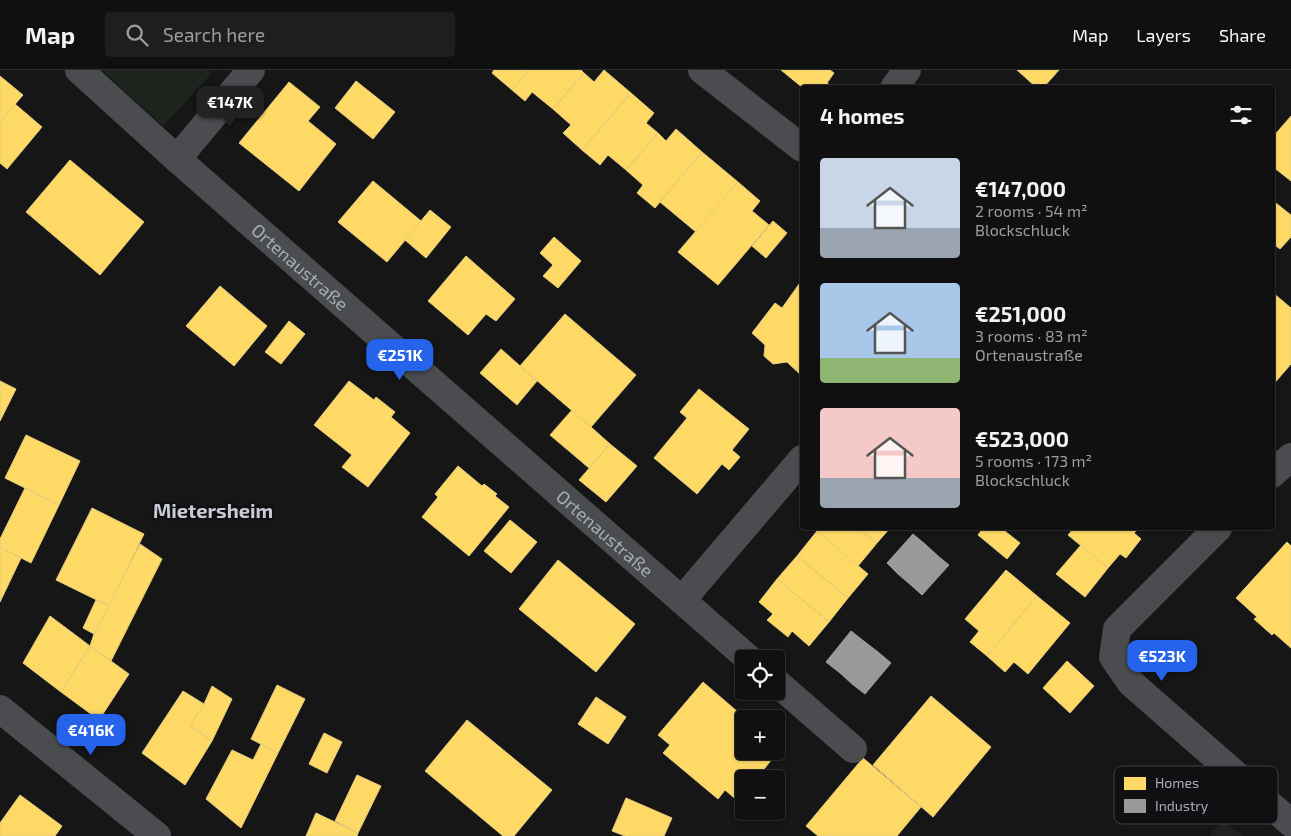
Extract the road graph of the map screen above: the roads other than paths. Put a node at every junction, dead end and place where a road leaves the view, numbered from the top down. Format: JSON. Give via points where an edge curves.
{"nodes":[{"id":1,"x":79,"y":70,"type":"edge"},
{"id":2,"x":251,"y":70,"type":"edge"},
{"id":3,"x":702,"y":70,"type":"edge"},
{"id":4,"x":907,"y":70,"type":"edge"},
{"id":5,"x":896,"y":85,"type":"edge"},
{"id":6,"x":800,"y":146,"type":"edge"},
{"id":7,"x":177,"y":159,"type":"junction"},
{"id":8,"x":1291,"y":457,"type":"edge"},
{"id":9,"x":800,"y":462,"type":"edge"},
{"id":10,"x":1275,"y":471,"type":"edge"},
{"id":11,"x":1216,"y":530,"type":"edge"},
{"id":12,"x":682,"y":600,"type":"junction"},
{"id":13,"x":739,"y":650,"type":"edge"},
{"id":14,"x":785,"y":690,"type":"edge"},
{"id":15,"x":0,"y":709,"type":"edge"},
{"id":16,"x":853,"y":749,"type":"dead end"},
{"id":17,"x":1225,"y":766,"type":"edge"},
{"id":18,"x":1278,"y":812,"type":"edge"},
{"id":19,"x":1291,"y":823,"type":"edge"},
{"id":20,"x":146,"y":832,"type":"edge"}],
"edges":[{"from":1,"to":7,"type":"street","name":"Ortenaustraße"},
{"from":2,"to":7,"type":"street"},
{"from":3,"to":6,"type":"street"},
{"from":4,"to":5,"type":"street"},
{"from":7,"to":12,"type":"street","name":"Ortenaustraße"},
{"from":8,"to":10,"type":"street"},
{"from":9,"to":12,"type":"street"},
{"from":11,"to":17,"type":"street","via":[[1117,630],[1113,657],[1131,684]]},
{"from":12,"to":13,"type":"street","name":"Ortenaustraße"},
{"from":14,"to":16,"type":"street"},
{"from":15,"to":20,"type":"street"},
{"from":18,"to":19,"type":"street"}]}
